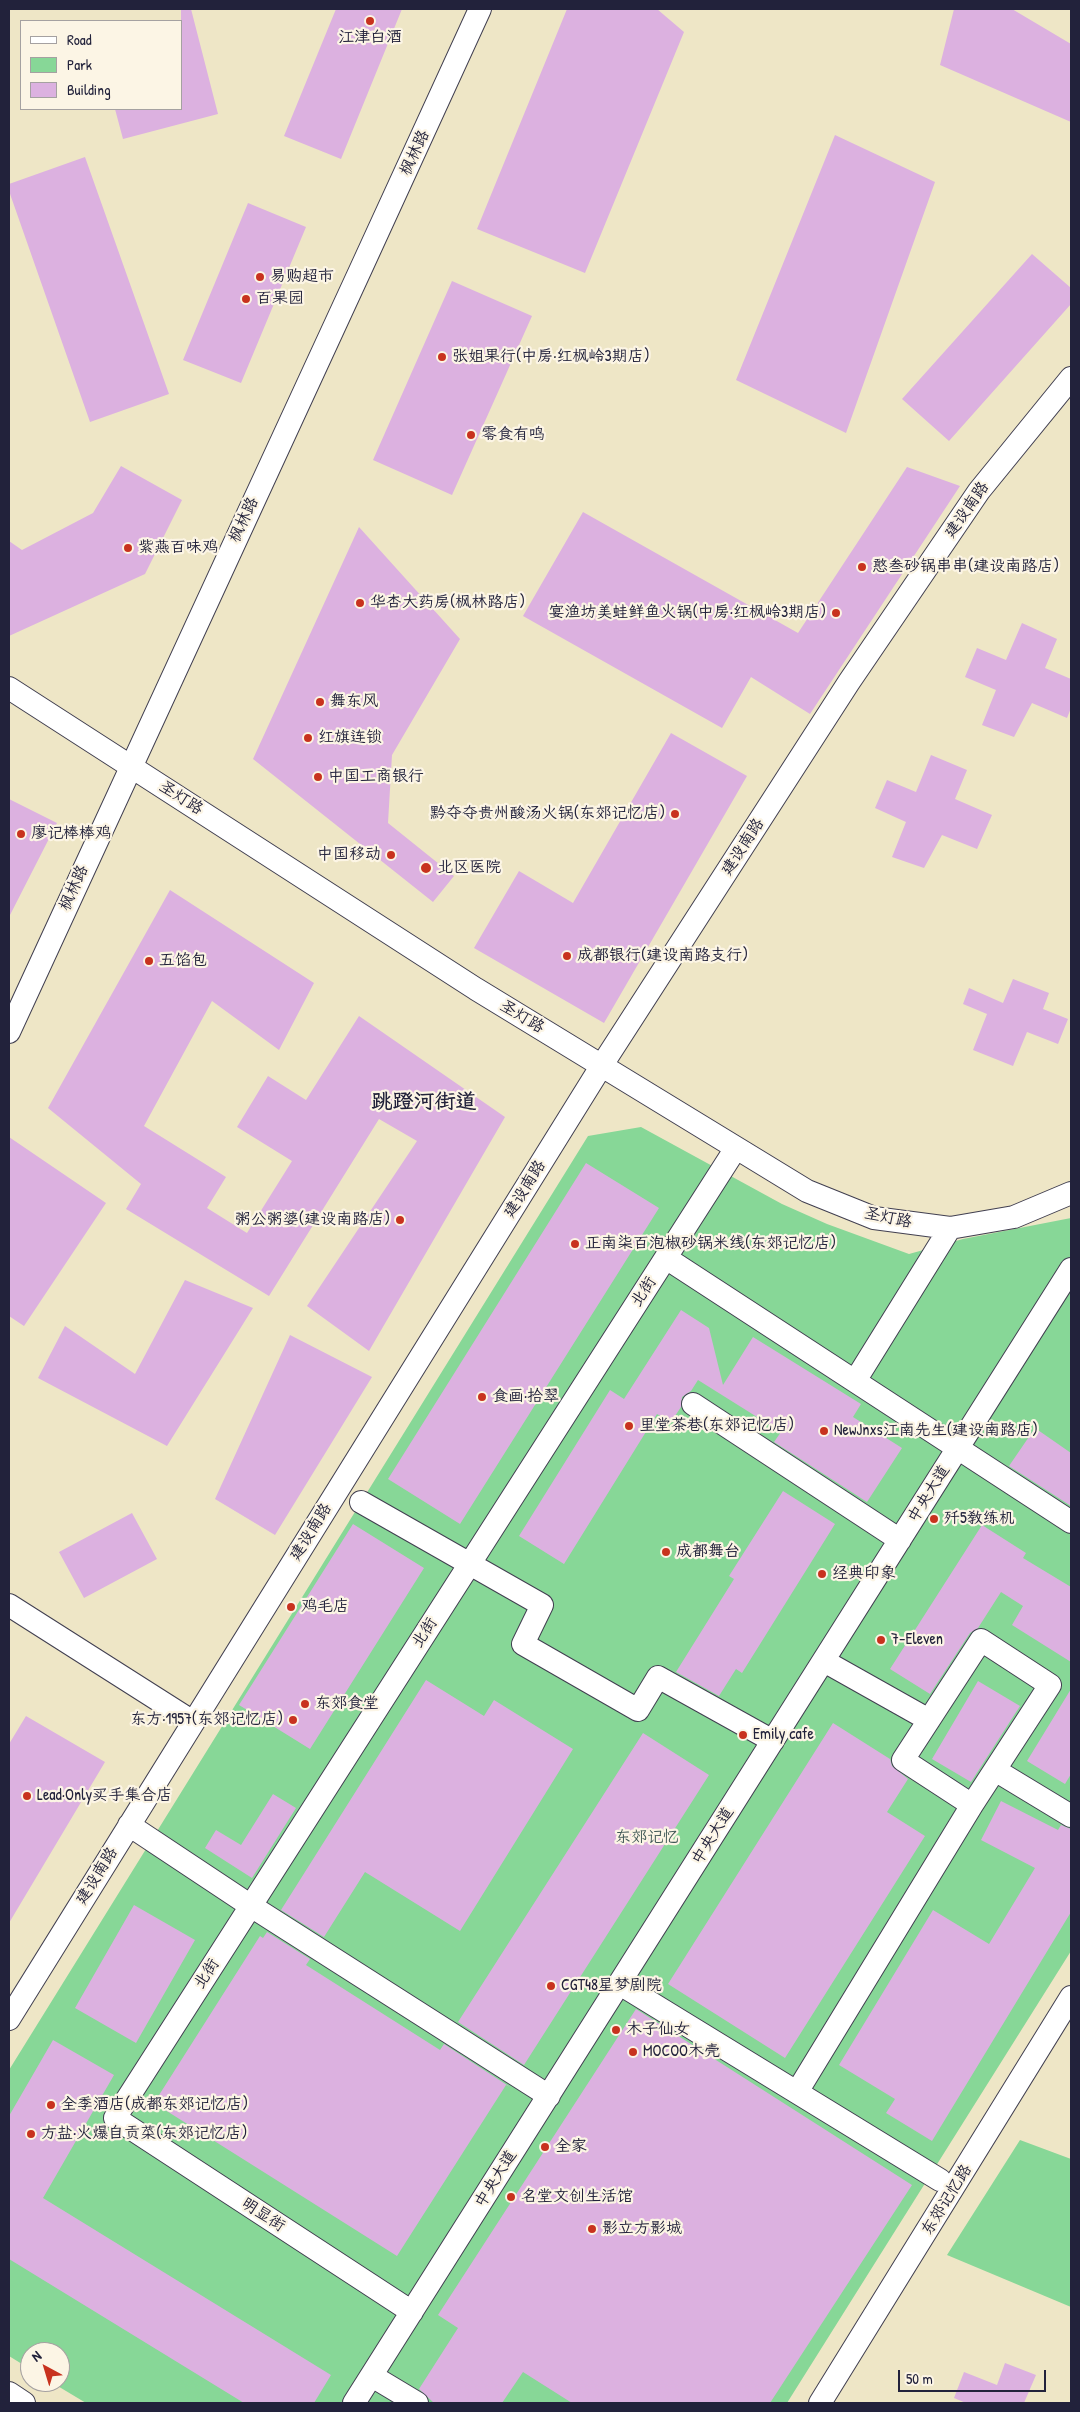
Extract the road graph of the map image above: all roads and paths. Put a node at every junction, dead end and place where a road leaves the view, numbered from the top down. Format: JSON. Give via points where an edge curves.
{"nodes":[{"id":1,"x":480,"y":9,"type":"edge"},
{"id":2,"x":1071,"y":378,"type":"edge"},
{"id":3,"x":9,"y":688,"type":"edge"},
{"id":4,"x":129,"y":764,"type":"junction"},
{"id":5,"x":9,"y":1032,"type":"edge"},
{"id":6,"x":602,"y":1065,"type":"junction"},
{"id":7,"x":736,"y":1148,"type":"junction"},
{"id":8,"x":1071,"y":1193,"type":"edge"},
{"id":9,"x":950,"y":1228,"type":"junction"},
{"id":10,"x":666,"y":1258,"type":"junction"},
{"id":11,"x":1071,"y":1269,"type":"edge"},
{"id":12,"x":854,"y":1381,"type":"junction"},
{"id":13,"x":692,"y":1404,"type":"dead end"},
{"id":14,"x":958,"y":1448,"type":"junction"},
{"id":15,"x":361,"y":1502,"type":"dead end"},
{"id":16,"x":1071,"y":1522,"type":"edge"},
{"id":17,"x":900,"y":1540,"type":"junction"},
{"id":18,"x":469,"y":1565,"type":"junction"},
{"id":19,"x":9,"y":1605,"type":"edge"},
{"id":20,"x":824,"y":1661,"type":"junction"},
{"id":21,"x":929,"y":1720,"type":"junction"},
{"id":22,"x":193,"y":1722,"type":"junction"},
{"id":23,"x":773,"y":1741,"type":"junction"},
{"id":24,"x":995,"y":1770,"type":"junction"},
{"id":25,"x":972,"y":1805,"type":"junction"},
{"id":26,"x":1071,"y":1816,"type":"edge"},
{"id":27,"x":129,"y":1825,"type":"junction"},
{"id":28,"x":251,"y":1906,"type":"junction"},
{"id":29,"x":620,"y":1984,"type":"junction"},
{"id":30,"x":1071,"y":1996,"type":"edge"},
{"id":31,"x":9,"y":2019,"type":"edge"},
{"id":32,"x":796,"y":2092,"type":"junction"},
{"id":33,"x":548,"y":2096,"type":"junction"},
{"id":34,"x":114,"y":2118,"type":"joint"},
{"id":35,"x":940,"y":2180,"type":"dead end"},
{"id":36,"x":412,"y":2312,"type":"junction"},
{"id":37,"x":372,"y":2376,"type":"junction"},
{"id":38,"x":9,"y":2394,"type":"edge"},
{"id":39,"x":24,"y":2403,"type":"edge"},
{"id":40,"x":354,"y":2403,"type":"edge"},
{"id":41,"x":416,"y":2403,"type":"edge"},
{"id":42,"x":820,"y":2403,"type":"edge"}],
"edges":[{"from":1,"to":4,"type":"street","name":"枫林路"},
{"from":2,"to":6,"type":"street","name":"建设南路","via":[[974,499],[849,682]]},
{"from":3,"to":4,"type":"street","name":"圣灯路"},
{"from":4,"to":5,"type":"street","name":"枫林路"},
{"from":4,"to":6,"type":"street","name":"圣灯路","via":[[476,989]]},
{"from":6,"to":7,"type":"street","name":"圣灯路"},
{"from":6,"to":22,"type":"street","name":"建设南路"},
{"from":7,"to":9,"type":"street","name":"圣灯路","via":[[807,1191],[874,1218]]},
{"from":7,"to":10,"type":"street","name":"北街"},
{"from":8,"to":9,"type":"street","name":"圣灯路","via":[[1014,1217]]},
{"from":9,"to":12,"type":"street"},
{"from":10,"to":12,"type":"street"},
{"from":10,"to":18,"type":"street","name":"北街"},
{"from":11,"to":14,"type":"street","name":"中央大道"},
{"from":12,"to":14,"type":"street"},
{"from":13,"to":17,"type":"street"},
{"from":14,"to":16,"type":"street"},
{"from":14,"to":17,"type":"street","name":"中央大道"},
{"from":15,"to":18,"type":"street"},
{"from":17,"to":20,"type":"street","name":"中央大道"},
{"from":18,"to":23,"type":"street","via":[[542,1605],[523,1644],[638,1710],[658,1677]]},
{"from":18,"to":28,"type":"street","name":"北街"},
{"from":19,"to":22,"type":"street"},
{"from":20,"to":21,"type":"street"},
{"from":20,"to":23,"type":"street","name":"中央大道"},
{"from":21,"to":24,"type":"street","via":[[981,1640],[1050,1685]]},
{"from":21,"to":25,"type":"street","via":[[903,1760]]},
{"from":22,"to":27,"type":"street","name":"建设南路"},
{"from":23,"to":29,"type":"street","name":"中央大道"},
{"from":24,"to":25,"type":"street"},
{"from":24,"to":26,"type":"street"},
{"from":25,"to":32,"type":"street"},
{"from":27,"to":28,"type":"street"},
{"from":27,"to":31,"type":"street","name":"建设南路"},
{"from":28,"to":33,"type":"street"},
{"from":28,"to":34,"type":"street","name":"北街"},
{"from":29,"to":32,"type":"street"},
{"from":29,"to":33,"type":"street","name":"中央大道"},
{"from":30,"to":42,"type":"street","name":"东郊记忆路"},
{"from":32,"to":35,"type":"street"},
{"from":33,"to":36,"type":"street","name":"中央大道"},
{"from":34,"to":36,"type":"street","name":"明显街"},
{"from":36,"to":37,"type":"street","name":"中央大道"},
{"from":37,"to":40,"type":"street","name":"中央大道"},
{"from":37,"to":41,"type":"street"},
{"from":38,"to":39,"type":"street"}]}
